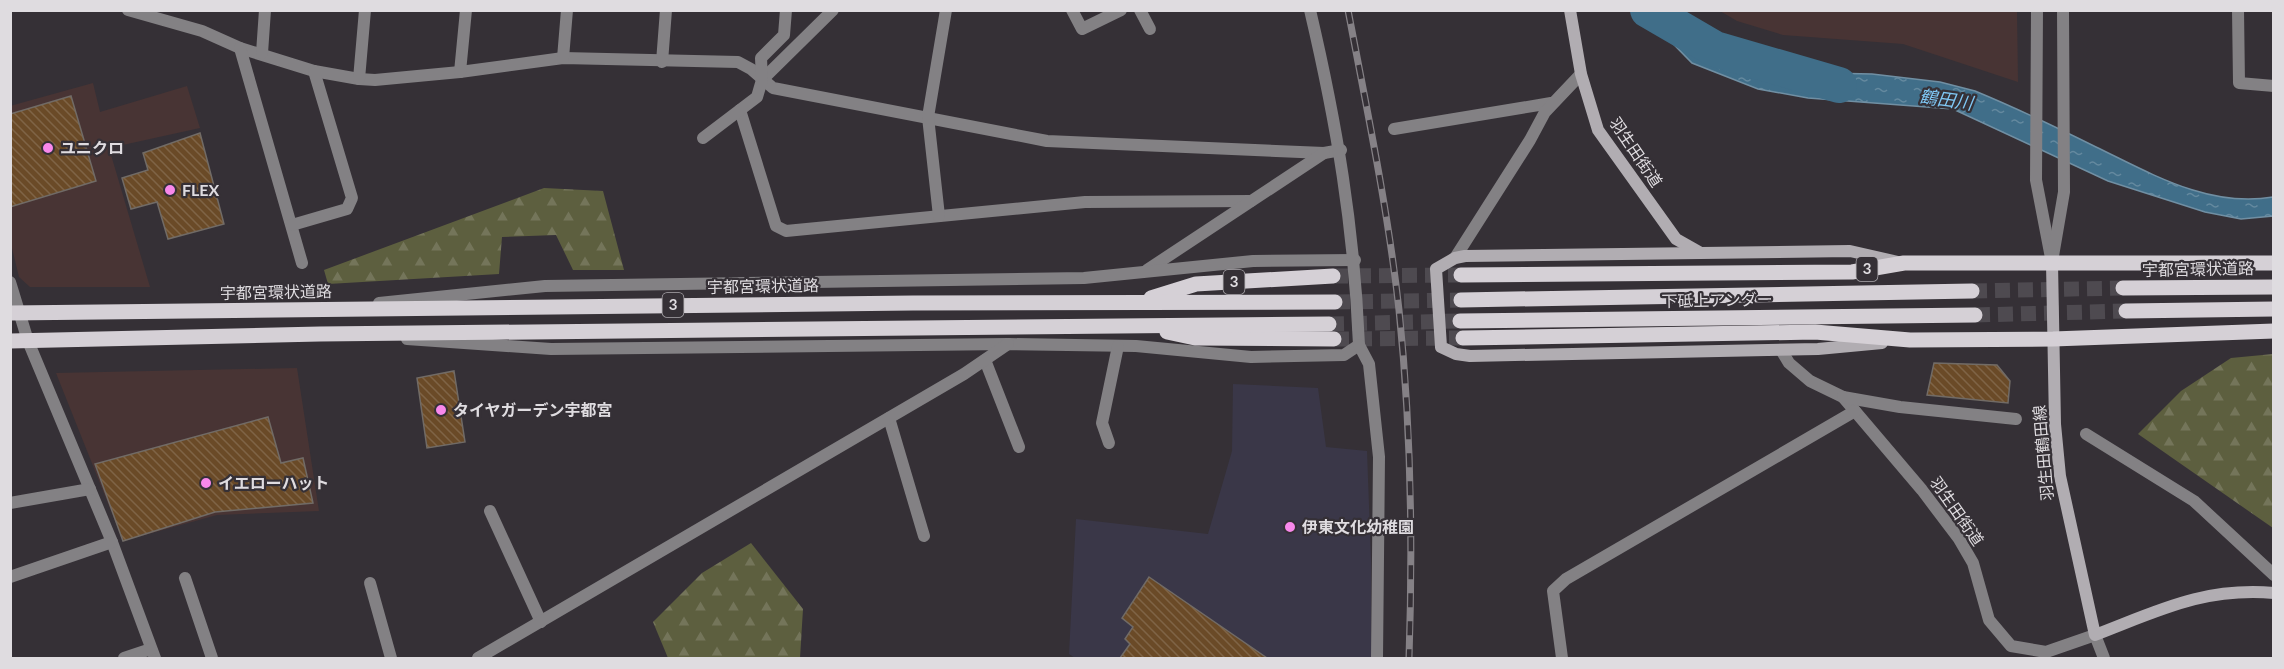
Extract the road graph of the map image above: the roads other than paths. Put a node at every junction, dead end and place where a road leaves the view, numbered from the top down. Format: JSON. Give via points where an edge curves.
{"nodes":[{"id":1,"x":128,"y":10,"type":"edge"},
{"id":2,"x":265,"y":10,"type":"edge"},
{"id":3,"x":365,"y":10,"type":"edge"},
{"id":4,"x":466,"y":10,"type":"edge"},
{"id":5,"x":567,"y":10,"type":"edge"},
{"id":6,"x":666,"y":10,"type":"edge"},
{"id":7,"x":786,"y":10,"type":"edge"},
{"id":8,"x":833,"y":10,"type":"edge"},
{"id":9,"x":946,"y":10,"type":"edge"},
{"id":10,"x":1072,"y":10,"type":"edge"},
{"id":11,"x":1121,"y":10,"type":"edge"},
{"id":12,"x":1140,"y":10,"type":"edge"},
{"id":13,"x":1310,"y":10,"type":"edge"},
{"id":14,"x":1570,"y":10,"type":"edge"},
{"id":15,"x":2037,"y":10,"type":"edge"},
{"id":16,"x":2063,"y":10,"type":"edge"},
{"id":17,"x":2238,"y":10,"type":"edge"},
{"id":18,"x":162,"y":15,"type":"edge"},
{"id":19,"x":1150,"y":29,"type":"dead end"},
{"id":20,"x":240,"y":48,"type":"junction"},
{"id":21,"x":262,"y":53,"type":"junction"},
{"id":22,"x":563,"y":58,"type":"junction"},
{"id":23,"x":662,"y":62,"type":"junction"},
{"id":24,"x":314,"y":71,"type":"junction"},
{"id":25,"x":460,"y":72,"type":"junction"},
{"id":26,"x":1581,"y":74,"type":"junction"},
{"id":27,"x":359,"y":79,"type":"junction"},
{"id":28,"x":762,"y":80,"type":"junction"},
{"id":29,"x":2274,"y":86,"type":"edge"},
{"id":30,"x":1551,"y":103,"type":"junction"},
{"id":31,"x":740,"y":110,"type":"junction"},
{"id":32,"x":928,"y":117,"type":"junction"},
{"id":33,"x":1394,"y":129,"type":"dead end"},
{"id":34,"x":703,"y":138,"type":"dead end"},
{"id":35,"x":1341,"y":150,"type":"junction"},
{"id":36,"x":1324,"y":153,"type":"junction"},
{"id":37,"x":1251,"y":201,"type":"junction"},
{"id":38,"x":939,"y":216,"type":"junction"},
{"id":39,"x":292,"y":225,"type":"junction"},
{"id":40,"x":1703,"y":254,"type":"junction"},
{"id":41,"x":1455,"y":258,"type":"junction"},
{"id":42,"x":1355,"y":260,"type":"junction"},
{"id":43,"x":302,"y":263,"type":"dead end"},
{"id":44,"x":1904,"y":263,"type":"junction"},
{"id":45,"x":2052,"y":263,"type":"junction"},
{"id":46,"x":2274,"y":263,"type":"edge"},
{"id":47,"x":1145,"y":272,"type":"junction"},
{"id":48,"x":1461,"y":275,"type":"tunnel mouth"},
{"id":49,"x":1333,"y":276,"type":"tunnel mouth"},
{"id":50,"x":10,"y":282,"type":"edge"},
{"id":51,"x":2274,"y":286,"type":"edge"},
{"id":52,"x":2123,"y":288,"type":"tunnel mouth"},
{"id":53,"x":1972,"y":291,"type":"tunnel mouth"},
{"id":54,"x":1461,"y":300,"type":"tunnel mouth"},
{"id":55,"x":1335,"y":302,"type":"tunnel mouth"},
{"id":56,"x":1137,"y":303,"type":"junction"},
{"id":57,"x":318,"y":309,"type":"junction"},
{"id":58,"x":2274,"y":309,"type":"edge"},
{"id":59,"x":2126,"y":311,"type":"tunnel mouth"},
{"id":60,"x":16,"y":313,"type":"edge"},
{"id":61,"x":1975,"y":315,"type":"tunnel mouth"},
{"id":62,"x":1460,"y":321,"type":"tunnel mouth"},
{"id":63,"x":1329,"y":324,"type":"tunnel mouth"},
{"id":64,"x":1139,"y":326,"type":"junction"},
{"id":65,"x":2274,"y":331,"type":"edge"},
{"id":66,"x":320,"y":334,"type":"junction"},
{"id":67,"x":1462,"y":338,"type":"tunnel mouth"},
{"id":68,"x":1334,"y":339,"type":"tunnel mouth"},
{"id":69,"x":2053,"y":339,"type":"junction"},
{"id":70,"x":1910,"y":340,"type":"junction"},
{"id":71,"x":10,"y":341,"type":"edge"},
{"id":72,"x":28,"y":341,"type":"junction"},
{"id":73,"x":1008,"y":344,"type":"junction"},
{"id":74,"x":1359,"y":345,"type":"junction"},
{"id":75,"x":1118,"y":346,"type":"junction"},
{"id":76,"x":1781,"y":350,"type":"junction"},
{"id":77,"x":985,"y":360,"type":"junction"},
{"id":78,"x":1844,"y":397,"type":"junction"},
{"id":79,"x":1855,"y":411,"type":"junction"},
{"id":80,"x":889,"y":418,"type":"junction"},
{"id":81,"x":2016,"y":419,"type":"dead end"},
{"id":82,"x":2086,"y":434,"type":"dead end"},
{"id":83,"x":1110,"y":443,"type":"dead end"},
{"id":84,"x":1019,"y":447,"type":"dead end"},
{"id":85,"x":90,"y":489,"type":"junction"},
{"id":86,"x":10,"y":503,"type":"edge"},
{"id":87,"x":490,"y":511,"type":"dead end"},
{"id":88,"x":924,"y":537,"type":"dead end"},
{"id":89,"x":112,"y":542,"type":"junction"},
{"id":90,"x":2274,"y":575,"type":"edge"},
{"id":91,"x":10,"y":577,"type":"edge"},
{"id":92,"x":185,"y":578,"type":"dead end"},
{"id":93,"x":370,"y":584,"type":"dead end"},
{"id":94,"x":2274,"y":593,"type":"edge"},
{"id":95,"x":541,"y":622,"type":"junction"},
{"id":96,"x":2095,"y":635,"type":"junction"},
{"id":97,"x":153,"y":654,"type":"edge"},
{"id":98,"x":124,"y":658,"type":"edge"},
{"id":99,"x":212,"y":658,"type":"edge"},
{"id":100,"x":391,"y":658,"type":"edge"},
{"id":101,"x":478,"y":658,"type":"edge"},
{"id":102,"x":1377,"y":658,"type":"edge"},
{"id":103,"x":1562,"y":658,"type":"edge"},
{"id":104,"x":2104,"y":658,"type":"edge"}],
"edges":[{"from":1,"to":18,"type":"street"},
{"from":2,"to":21,"type":"street"},
{"from":3,"to":27,"type":"street"},
{"from":4,"to":25,"type":"street"},
{"from":5,"to":22,"type":"street"},
{"from":6,"to":23,"type":"street"},
{"from":7,"to":28,"type":"street","via":[[784,35],[761,58]]},
{"from":8,"to":28,"type":"street"},
{"from":9,"to":32,"type":"street"},
{"from":10,"to":11,"type":"street","via":[[1082,29]]},
{"from":12,"to":19,"type":"street"},
{"from":13,"to":35,"type":"street"},
{"from":14,"to":26,"type":"main road","name":"羽生田街道"},
{"from":15,"to":45,"type":"street","via":[[2036,180]]},
{"from":16,"to":45,"type":"street","via":[[2064,192]]},
{"from":17,"to":29,"type":"street","via":[[2240,82]]},
{"from":18,"to":20,"type":"street"},
{"from":20,"to":21,"type":"street"},
{"from":20,"to":39,"type":"street"},
{"from":21,"to":24,"type":"street"},
{"from":22,"to":23,"type":"street"},
{"from":22,"to":25,"type":"street"},
{"from":23,"to":28,"type":"street","via":[[738,62]]},
{"from":24,"to":27,"type":"street"},
{"from":24,"to":39,"type":"street","via":[[352,198],[347,209]]},
{"from":25,"to":27,"type":"street"},
{"from":26,"to":30,"type":"street"},
{"from":26,"to":40,"type":"main road","name":"羽生田街道","via":[[1598,130],[1676,239]]},
{"from":28,"to":31,"type":"street","via":[[757,97]]},
{"from":28,"to":32,"type":"street","via":[[773,88]]},
{"from":30,"to":33,"type":"street"},
{"from":30,"to":41,"type":"street"},
{"from":31,"to":34,"type":"street"},
{"from":31,"to":38,"type":"street","via":[[777,226],[786,231]]},
{"from":32,"to":36,"type":"street","via":[[1047,141]]},
{"from":32,"to":38,"type":"street"},
{"from":35,"to":36,"type":"street"},
{"from":35,"to":42,"type":"street"},
{"from":36,"to":37,"type":"street"},
{"from":37,"to":38,"type":"street","via":[[1085,202]]},
{"from":37,"to":47,"type":"street"},
{"from":39,"to":43,"type":"street"},
{"from":40,"to":41,"type":"main road"},
{"from":40,"to":44,"type":"main road","via":[[1850,251]]},
{"from":41,"to":76,"type":"main road","via":[[1436,268],[1441,346],[1456,354]]},
{"from":42,"to":47,"type":"street","via":[[1253,261]]},
{"from":42,"to":74,"type":"street"},
{"from":44,"to":45,"type":"main road","number":"3"},
{"from":44,"to":48,"type":"main road","number":"3","via":[[1852,272]]},
{"from":45,"to":46,"type":"main road","number":"3"},
{"from":45,"to":69,"type":"main road","name":"羽生田鶴田線"},
{"from":47,"to":57,"type":"street","via":[[1084,278],[544,286]]},
{"from":49,"to":56,"type":"main road","number":"3","via":[[1196,284]]},
{"from":50,"to":60,"type":"street"},
{"from":51,"to":52,"type":"main road","name":"宇都宮環状道路"},
{"from":53,"to":54,"type":"main road","name":"下砥上アンダー","number":"3"},
{"from":55,"to":56,"type":"main road","name":"宇都宮環状道路","number":"3"},
{"from":56,"to":57,"type":"main road","name":"宇都宮環状道路","number":"3"},
{"from":57,"to":60,"type":"main road","name":"宇都宮環状道路","number":"3"},
{"from":58,"to":59,"type":"main road"},
{"from":60,"to":72,"type":"street"},
{"from":61,"to":62,"type":"main road","name":"下砥上アンダー"},
{"from":63,"to":64,"type":"main road","number":"3"},
{"from":64,"to":66,"type":"main road","number":"3"},
{"from":64,"to":68,"type":"main road","number":"3","via":[[1195,338]]},
{"from":65,"to":69,"type":"main road"},
{"from":66,"to":72,"type":"main road","number":"3"},
{"from":66,"to":73,"type":"street","via":[[551,349]]},
{"from":67,"to":70,"type":"main road","via":[[1815,333]]},
{"from":69,"to":70,"type":"main road"},
{"from":69,"to":96,"type":"main road","name":"羽生田鶴田線","via":[[2060,476]]},
{"from":70,"to":76,"type":"main road"},
{"from":71,"to":72,"type":"main road","number":"3"},
{"from":72,"to":85,"type":"street"},
{"from":73,"to":75,"type":"street"},
{"from":73,"to":77,"type":"street"},
{"from":74,"to":75,"type":"street","via":[[1344,355],[1251,357]]},
{"from":74,"to":102,"type":"street","via":[[1369,364],[1379,457]]},
{"from":75,"to":83,"type":"street","via":[[1102,423]]},
{"from":76,"to":78,"type":"street","name":"羽生田街道","via":[[1789,363],[1810,381]]},
{"from":77,"to":80,"type":"street"},
{"from":77,"to":84,"type":"street"},
{"from":78,"to":79,"type":"street","name":"羽生田街道"},
{"from":78,"to":81,"type":"street"},
{"from":79,"to":96,"type":"street","name":"羽生田街道","via":[[1959,539],[1973,563],[1989,620],[2011,646],[2046,652]]},
{"from":79,"to":103,"type":"street","via":[[1566,579],[1553,591]]},
{"from":80,"to":88,"type":"street"},
{"from":80,"to":95,"type":"street"},
{"from":82,"to":90,"type":"street","via":[[2194,501]]},
{"from":85,"to":86,"type":"street"},
{"from":85,"to":89,"type":"street"},
{"from":87,"to":95,"type":"street"},
{"from":89,"to":91,"type":"street"},
{"from":89,"to":97,"type":"street"},
{"from":92,"to":99,"type":"street"},
{"from":93,"to":100,"type":"street"},
{"from":94,"to":96,"type":"main road","name":"羽生田街道","via":[[2191,598]]},
{"from":95,"to":101,"type":"street"},
{"from":96,"to":104,"type":"street"},
{"from":97,"to":98,"type":"street"}]}
